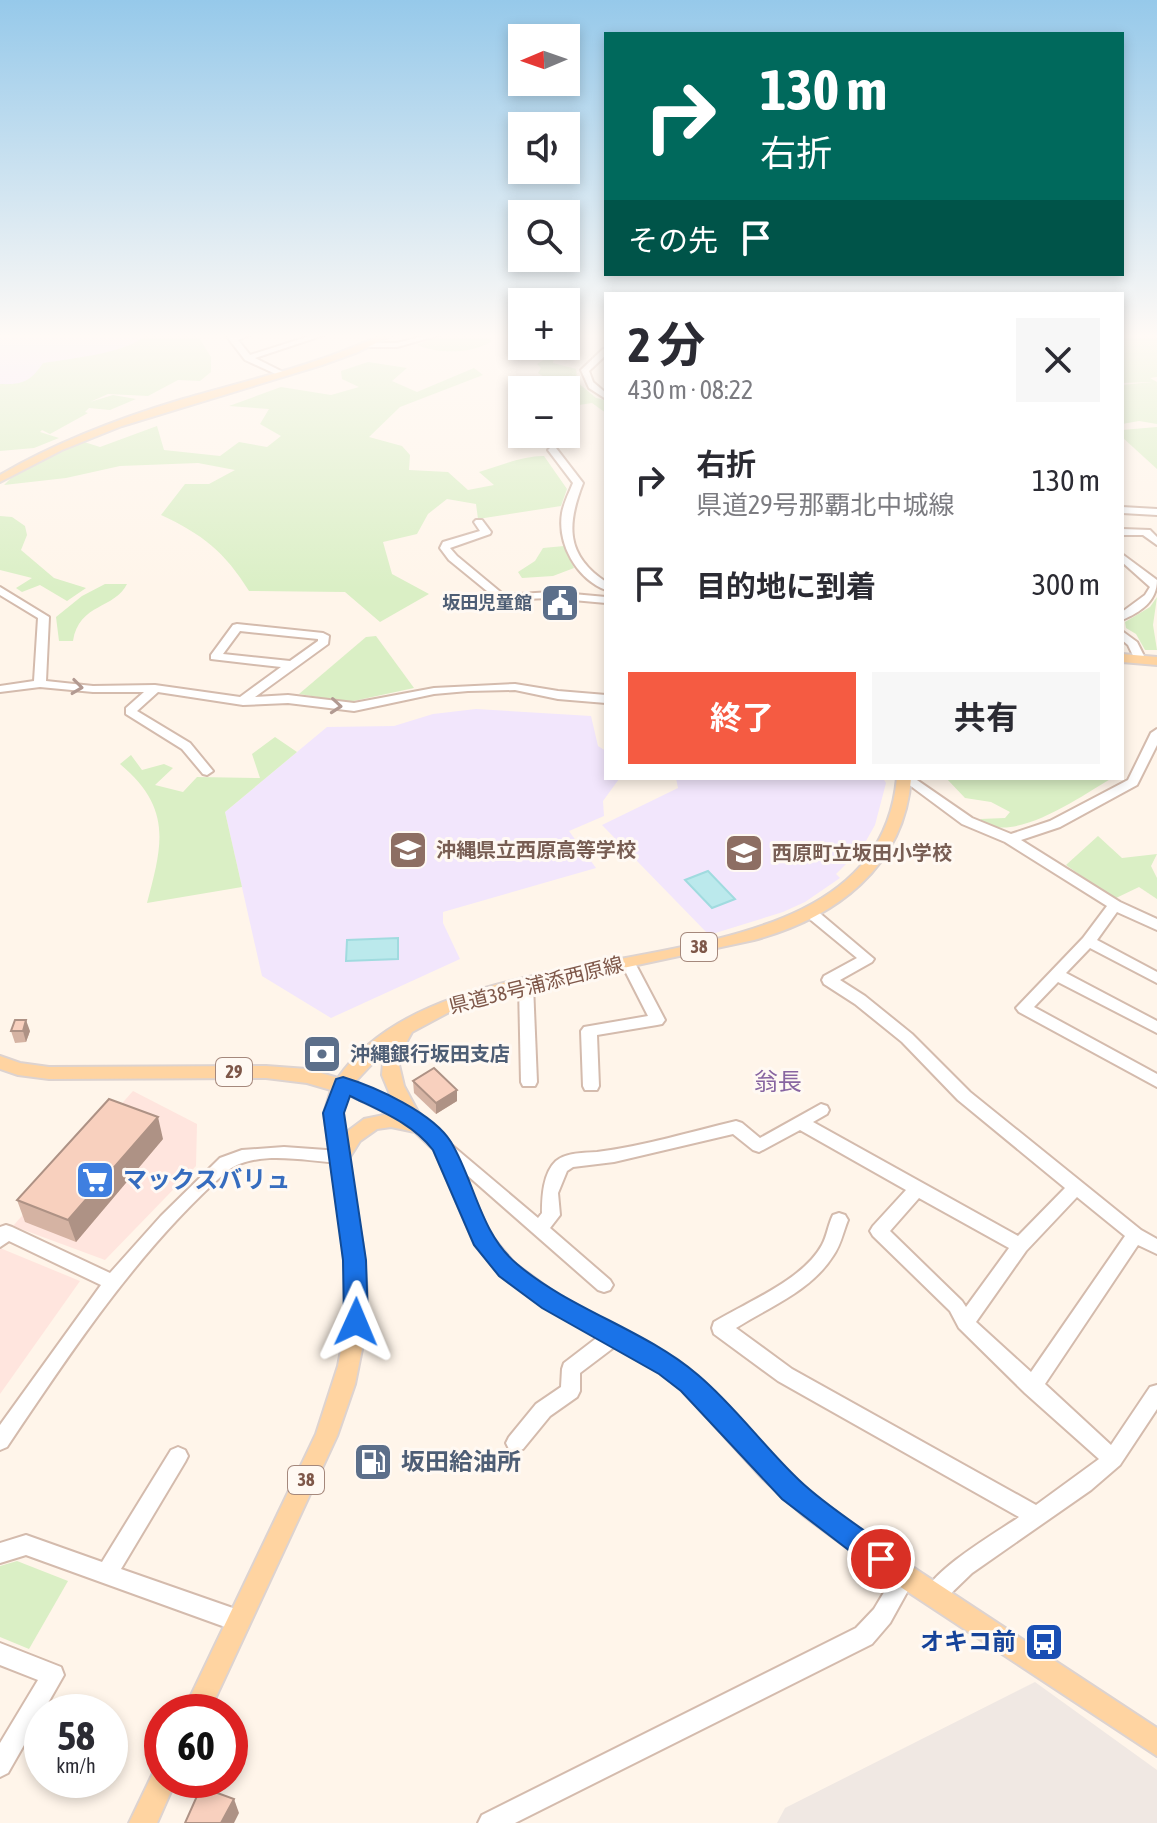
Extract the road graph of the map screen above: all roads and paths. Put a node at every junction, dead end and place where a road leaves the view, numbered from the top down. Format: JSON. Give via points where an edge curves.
{"nodes":[{"id":1,"x":132,"y":419,"type":"edge"},
{"id":2,"x":553,"y":450,"type":"dead end"},
{"id":3,"x":0,"y":479,"type":"edge"},
{"id":4,"x":1124,"y":510,"type":"edge"},
{"id":5,"x":1157,"y":512,"type":"edge"},
{"id":6,"x":479,"y":522,"type":"dead end"},
{"id":7,"x":1124,"y":532,"type":"edge"},
{"id":8,"x":1157,"y":542,"type":"edge"},
{"id":9,"x":1124,"y":560,"type":"edge"},
{"id":10,"x":1156,"y":584,"type":"edge"},
{"id":11,"x":604,"y":586,"type":"edge"},
{"id":12,"x":0,"y":590,"type":"edge"},
{"id":13,"x":604,"y":600,"type":"edge"},
{"id":14,"x":1124,"y":616,"type":"edge"},
{"id":15,"x":1124,"y":636,"type":"edge"},
{"id":16,"x":1124,"y":658,"type":"edge"},
{"id":17,"x":1140,"y":660,"type":"junction"},
{"id":18,"x":1157,"y":661,"type":"edge"},
{"id":19,"x":293,"y":665,"type":"junction"},
{"id":20,"x":40,"y":684,"type":"junction"},
{"id":21,"x":155,"y":688,"type":"junction"},
{"id":22,"x":0,"y":689,"type":"edge"},
{"id":23,"x":604,"y":699,"type":"edge"},
{"id":24,"x":243,"y":701,"type":"junction"},
{"id":25,"x":1157,"y":733,"type":"edge"},
{"id":26,"x":207,"y":771,"type":"dead end"},
{"id":27,"x":905,"y":780,"type":"edge"},
{"id":28,"x":908,"y":780,"type":"edge"},
{"id":29,"x":1010,"y":839,"type":"junction"},
{"id":30,"x":1115,"y":905,"type":"junction"},
{"id":31,"x":811,"y":913,"type":"junction"},
{"id":32,"x":1153,"y":918,"type":"edge"},
{"id":33,"x":1088,"y":941,"type":"junction"},
{"id":34,"x":628,"y":963,"type":"junction"},
{"id":35,"x":1055,"y":974,"type":"junction"},
{"id":36,"x":1157,"y":978,"type":"edge"},
{"id":37,"x":526,"y":985,"type":"junction"},
{"id":38,"x":419,"y":1019,"type":"junction"},
{"id":39,"x":1157,"y":1028,"type":"edge"},
{"id":40,"x":0,"y":1062,"type":"edge"},
{"id":41,"x":9,"y":1072,"type":"edge"},
{"id":42,"x":1157,"y":1081,"type":"edge"},
{"id":43,"x":529,"y":1082,"type":"dead end"},
{"id":44,"x":343,"y":1085,"type":"junction"},
{"id":45,"x":591,"y":1086,"type":"dead end"},
{"id":46,"x":821,"y":1110,"type":"dead end"},
{"id":47,"x":418,"y":1122,"type":"junction"},
{"id":48,"x":801,"y":1123,"type":"junction"},
{"id":49,"x":442,"y":1146,"type":"junction"},
{"id":50,"x":340,"y":1157,"type":"junction"},
{"id":51,"x":1076,"y":1187,"type":"junction"},
{"id":52,"x":917,"y":1189,"type":"junction"},
{"id":53,"x":839,"y":1220,"type":"dead end"},
{"id":54,"x":539,"y":1229,"type":"junction"},
{"id":55,"x":1135,"y":1235,"type":"junction"},
{"id":56,"x":0,"y":1240,"type":"edge"},
{"id":57,"x":1020,"y":1246,"type":"junction"},
{"id":58,"x":1157,"y":1247,"type":"edge"},
{"id":59,"x":113,"y":1283,"type":"junction"},
{"id":60,"x":604,"y":1285,"type":"dead end"},
{"id":61,"x":965,"y":1323,"type":"junction"},
{"id":62,"x":614,"y":1336,"type":"junction"},
{"id":63,"x":1032,"y":1387,"type":"junction"},
{"id":64,"x":1157,"y":1393,"type":"edge"},
{"id":65,"x":0,"y":1441,"type":"edge"},
{"id":66,"x":516,"y":1443,"type":"dead end"},
{"id":67,"x":178,"y":1456,"type":"dead end"},
{"id":68,"x":1113,"y":1459,"type":"junction"},
{"id":69,"x":1037,"y":1516,"type":"junction"},
{"id":70,"x":0,"y":1553,"type":"edge"},
{"id":71,"x":107,"y":1573,"type":"junction"},
{"id":72,"x":905,"y":1576,"type":"junction"},
{"id":73,"x":934,"y":1595,"type":"junction"},
{"id":74,"x":239,"y":1621,"type":"junction"},
{"id":75,"x":0,"y":1654,"type":"edge"},
{"id":76,"x":205,"y":1694,"type":"edge"},
{"id":77,"x":1157,"y":1743,"type":"edge"},
{"id":78,"x":0,"y":1765,"type":"edge"},
{"id":79,"x":155,"y":1798,"type":"edge"},
{"id":80,"x":143,"y":1823,"type":"edge"},
{"id":81,"x":490,"y":1823,"type":"edge"}],
"edges":[{"from":1,"to":3,"type":"main road","via":[[44,453]]},
{"from":2,"to":11,"type":"street","via":[[578,483],[570,499],[566,534],[586,576]]},
{"from":4,"to":5,"type":"street"},
{"from":6,"to":13,"type":"street","via":[[486,532],[445,548],[502,598]]},
{"from":7,"to":8,"type":"street","via":[[1146,532]]},
{"from":9,"to":10,"type":"street"},
{"from":10,"to":14,"type":"street","via":[[1149,597]]},
{"from":12,"to":20,"type":"street","via":[[44,617]]},
{"from":15,"to":17,"type":"street"},
{"from":16,"to":17,"type":"main road"},
{"from":17,"to":18,"type":"main road"},
{"from":19,"to":19,"type":"street","via":[[324,642],[323,636],[237,627],[215,657]]},
{"from":19,"to":24,"type":"street"},
{"from":20,"to":21,"type":"street","one_way":true},
{"from":20,"to":22,"type":"street"},
{"from":21,"to":24,"type":"street"},
{"from":21,"to":26,"type":"street","via":[[130,711],[186,746]]},
{"from":24,"to":23,"type":"street","one_way":true,"via":[[288,699],[354,707],[434,691],[515,687]]},
{"from":25,"to":29,"type":"street","via":[[1133,782],[1055,824]]},
{"from":27,"to":31,"type":"main road","name":"県道38号浦添西原線","number":"38","via":[[898,815],[880,854],[847,889]]},
{"from":28,"to":29,"type":"street","via":[[967,821]]},
{"from":29,"to":30,"type":"street"},
{"from":30,"to":32,"type":"street"},
{"from":30,"to":33,"type":"street"},
{"from":31,"to":34,"type":"main road","name":"県道38号浦添西原線","number":"38","via":[[722,942]]},
{"from":31,"to":51,"type":"street","via":[[867,959],[829,980],[907,1038],[964,1096]]},
{"from":33,"to":35,"type":"street"},
{"from":33,"to":36,"type":"street"},
{"from":34,"to":37,"type":"main road","name":"県道38号浦添西原線","number":"38"},
{"from":34,"to":45,"type":"street","via":[[657,1020],[589,1031]]},
{"from":35,"to":39,"type":"street"},
{"from":35,"to":42,"type":"street","via":[[1024,1008]]},
{"from":37,"to":38,"type":"main road","name":"県道38号浦添西原線","number":"38","via":[[473,997]]},
{"from":37,"to":43,"type":"street"},
{"from":38,"to":44,"type":"main road","name":"県道38号浦添西原線","number":"38","via":[[371,1051]]},
{"from":38,"to":47,"type":"main road","via":[[399,1039],[389,1062],[390,1077]]},
{"from":40,"to":41,"type":"main road","number":"29"},
{"from":41,"to":44,"type":"main road","number":"29","via":[[266,1072]]},
{"from":44,"to":47,"type":"main road","number":"29"},
{"from":44,"to":50,"type":"main road","name":"県道38号浦添西原線","number":"38","via":[[333,1113]]},
{"from":46,"to":48,"type":"street"},
{"from":47,"to":49,"type":"main road","number":"29"},
{"from":47,"to":50,"type":"main road","via":[[369,1123],[351,1136]]},
{"from":48,"to":52,"type":"street"},
{"from":48,"to":54,"type":"street","via":[[759,1146],[736,1127],[570,1161],[560,1167],[550,1193],[551,1215]]},
{"from":49,"to":54,"type":"street"},
{"from":49,"to":62,"type":"main road","number":"29","via":[[493,1255],[528,1285]]},
{"from":50,"to":59,"type":"street","via":[[243,1155],[229,1161]]},
{"from":50,"to":74,"type":"main road","name":"県道38号浦添西原線","number":"38","via":[[357,1291],[350,1358],[330,1427]]},
{"from":51,"to":55,"type":"street"},
{"from":51,"to":57,"type":"street"},
{"from":52,"to":57,"type":"street"},
{"from":52,"to":61,"type":"street","via":[[879,1231],[956,1306]]},
{"from":53,"to":69,"type":"street","via":[[828,1249],[811,1267],[721,1328],[785,1375]]},
{"from":54,"to":60,"type":"street"},
{"from":55,"to":58,"type":"street"},
{"from":55,"to":63,"type":"street"},
{"from":56,"to":59,"type":"street","via":[[6,1232]]},
{"from":57,"to":61,"type":"street"},
{"from":59,"to":65,"type":"street"},
{"from":61,"to":63,"type":"street"},
{"from":62,"to":66,"type":"street","via":[[571,1369],[570,1391],[543,1410]]},
{"from":62,"to":72,"type":"main road","number":"29","via":[[690,1383],[791,1491]]},
{"from":63,"to":68,"type":"street"},
{"from":64,"to":68,"type":"street"},
{"from":67,"to":71,"type":"street"},
{"from":68,"to":69,"type":"street"},
{"from":69,"to":73,"type":"street","via":[[965,1566]]},
{"from":70,"to":71,"type":"street","via":[[26,1545]]},
{"from":71,"to":74,"type":"street"},
{"from":72,"to":73,"type":"main road","number":"29"},
{"from":72,"to":81,"type":"street","via":[[864,1636]]},
{"from":73,"to":77,"type":"main road","number":"29"},
{"from":74,"to":76,"type":"main road","name":"県道38号浦添西原線","number":"38"},
{"from":75,"to":78,"type":"street","via":[[53,1675]]},
{"from":79,"to":80,"type":"main road"}]}
